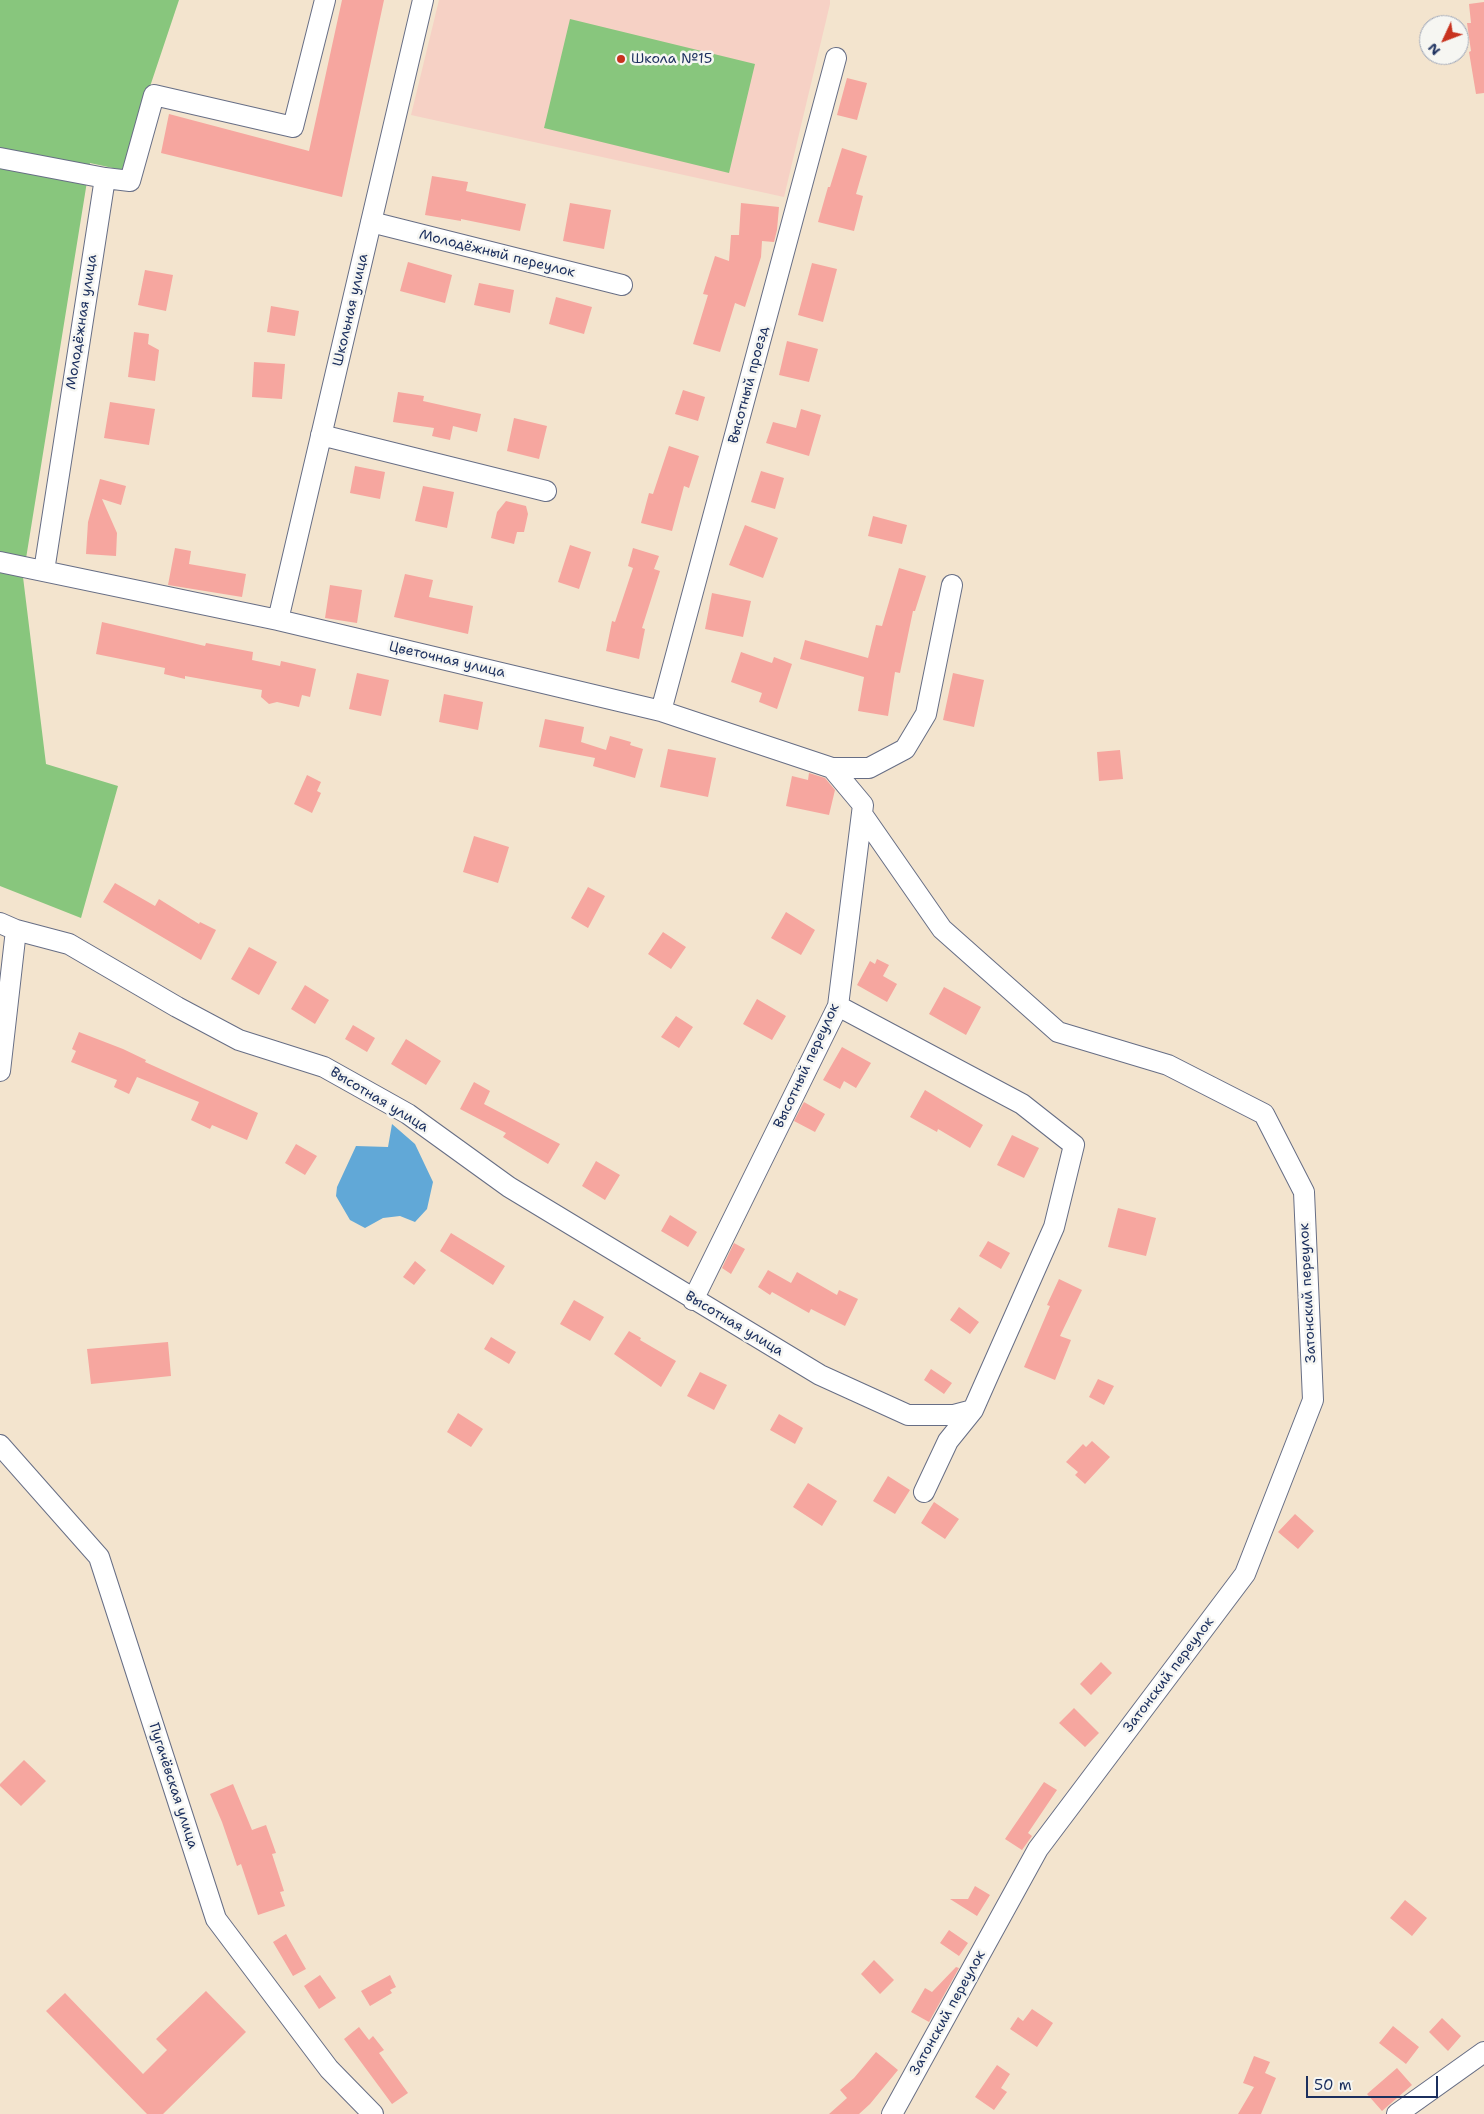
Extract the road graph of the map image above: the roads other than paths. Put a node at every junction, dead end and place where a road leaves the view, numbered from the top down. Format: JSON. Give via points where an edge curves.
{"nodes":[{"id":1,"x":325,"y":0,"type":"edge"},
{"id":2,"x":423,"y":0,"type":"edge"},
{"id":3,"x":836,"y":58,"type":"dead end"},
{"id":4,"x":0,"y":158,"type":"edge"},
{"id":5,"x":105,"y":178,"type":"junction"},
{"id":6,"x":371,"y":222,"type":"junction"},
{"id":7,"x":622,"y":285,"type":"dead end"},
{"id":8,"x":322,"y":436,"type":"junction"},
{"id":9,"x":546,"y":491,"type":"dead end"},
{"id":10,"x":0,"y":562,"type":"edge"},
{"id":11,"x":44,"y":571,"type":"junction"},
{"id":12,"x":952,"y":585,"type":"dead end"},
{"id":13,"x":278,"y":620,"type":"junction"},
{"id":14,"x":661,"y":711,"type":"junction"},
{"id":15,"x":832,"y":768,"type":"junction"},
{"id":16,"x":862,"y":814,"type":"junction"},
{"id":17,"x":8,"y":926,"type":"edge"},
{"id":18,"x":838,"y":1006,"type":"junction"},
{"id":19,"x":0,"y":1071,"type":"edge"},
{"id":20,"x":693,"y":1300,"type":"junction"},
{"id":21,"x":973,"y":1410,"type":"junction"},
{"id":22,"x":0,"y":1445,"type":"edge"},
{"id":23,"x":924,"y":1492,"type":"dead end"},
{"id":24,"x":1484,"y":2052,"type":"edge"},
{"id":25,"x":373,"y":2114,"type":"edge"},
{"id":26,"x":892,"y":2114,"type":"edge"},
{"id":27,"x":1398,"y":2114,"type":"edge"}],
"edges":[{"from":1,"to":5,"type":"street","via":[[293,127],[154,95],[130,181]]},
{"from":2,"to":6,"type":"street","name":"Школьная улица"},
{"from":3,"to":14,"type":"street","name":"Высотный проезд"},
{"from":4,"to":5,"type":"street"},
{"from":5,"to":11,"type":"street","name":"Молодёжная улица"},
{"from":6,"to":7,"type":"street","name":"Молодёжный переулок"},
{"from":6,"to":8,"type":"street","name":"Школьная улица"},
{"from":8,"to":9,"type":"street"},
{"from":8,"to":13,"type":"street","name":"Школьная улица"},
{"from":10,"to":11,"type":"street","name":"Цветочная улица"},
{"from":11,"to":13,"type":"street","name":"Цветочная улица"},
{"from":12,"to":15,"type":"street","via":[[926,714],[905,749],[869,768]]},
{"from":13,"to":14,"type":"street","name":"Цветочная улица"},
{"from":14,"to":15,"type":"street","name":"Цветочная улица"},
{"from":15,"to":16,"type":"street","via":[[863,805]]},
{"from":16,"to":18,"type":"street","name":"Высотный переулок"},
{"from":16,"to":26,"type":"street","name":"Затонский переулок","via":[[942,929],[1058,1032],[1168,1065],[1264,1114],[1304,1192],[1313,1400],[1245,1574],[1038,1848]]},
{"from":17,"to":19,"type":"street"},
{"from":17,"to":20,"type":"street","name":"Высотная улица","via":[[70,944],[239,1040],[324,1067],[408,1114],[509,1187]]},
{"from":18,"to":20,"type":"street","name":"Высотный переулок"},
{"from":18,"to":21,"type":"street","via":[[1022,1104],[1074,1144],[1054,1227]]},
{"from":20,"to":21,"type":"street","name":"Высотная улица","via":[[820,1375],[908,1415],[954,1415]]},
{"from":21,"to":23,"type":"street","via":[[948,1441]]},
{"from":22,"to":25,"type":"street","name":"Пугачёвская улица","via":[[99,1557],[216,1918],[329,2069]]},
{"from":24,"to":27,"type":"street"}]}
